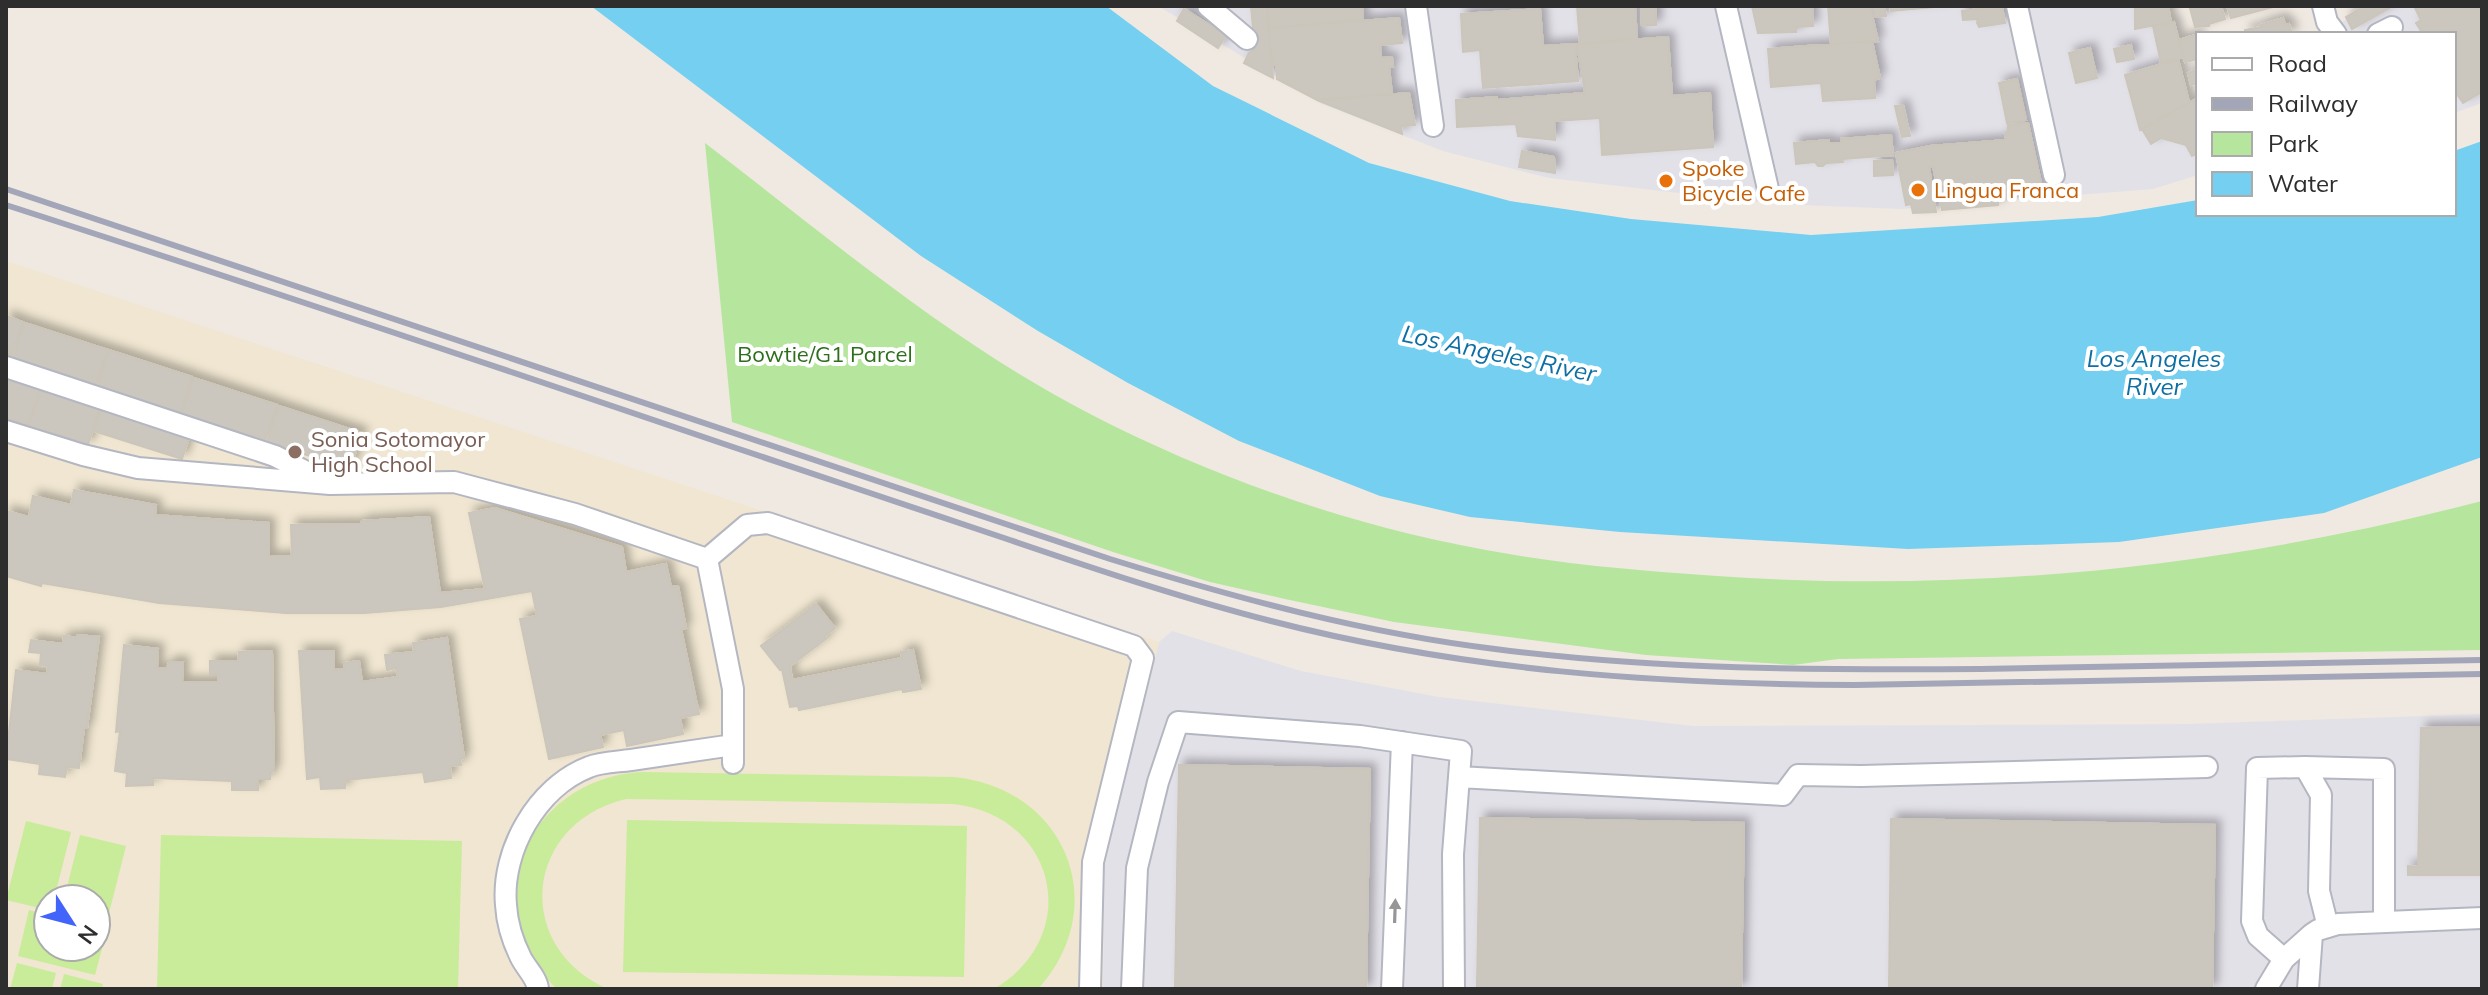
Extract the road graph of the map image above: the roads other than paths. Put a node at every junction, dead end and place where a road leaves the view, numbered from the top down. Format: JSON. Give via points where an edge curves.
{"nodes":[{"id":1,"x":1208,"y":6,"type":"edge"},
{"id":2,"x":1416,"y":6,"type":"edge"},
{"id":3,"x":1726,"y":6,"type":"edge"},
{"id":4,"x":2017,"y":6,"type":"edge"},
{"id":5,"x":1247,"y":39,"type":"dead end"},
{"id":6,"x":1433,"y":126,"type":"dead end"},
{"id":7,"x":2054,"y":175,"type":"dead end"},
{"id":8,"x":1768,"y":189,"type":"dead end"},
{"id":9,"x":6,"y":367,"type":"edge"},
{"id":10,"x":6,"y":431,"type":"edge"},
{"id":11,"x":330,"y":484,"type":"junction"},
{"id":12,"x":707,"y":559,"type":"junction"},
{"id":13,"x":1402,"y":742,"type":"junction"},
{"id":14,"x":2207,"y":767,"type":"dead end"},
{"id":15,"x":2305,"y":767,"type":"junction"},
{"id":16,"x":1459,"y":777,"type":"junction"},
{"id":17,"x":2482,"y":918,"type":"edge"},
{"id":18,"x":2384,"y":921,"type":"junction"},
{"id":19,"x":2320,"y":931,"type":"junction"},
{"id":20,"x":2284,"y":959,"type":"junction"},
{"id":21,"x":538,"y":989,"type":"edge"},
{"id":22,"x":1090,"y":989,"type":"edge"},
{"id":23,"x":1132,"y":989,"type":"edge"},
{"id":24,"x":1392,"y":989,"type":"edge"},
{"id":25,"x":1454,"y":989,"type":"edge"},
{"id":26,"x":2266,"y":989,"type":"edge"},
{"id":27,"x":2308,"y":989,"type":"edge"}],
"edges":[{"from":1,"to":5,"type":"street"},
{"from":2,"to":6,"type":"street"},
{"from":3,"to":8,"type":"street"},
{"from":4,"to":7,"type":"street"},
{"from":9,"to":11,"type":"street","via":[[275,456]]},
{"from":10,"to":11,"type":"street","via":[[138,468]]},
{"from":11,"to":12,"type":"street","via":[[454,482],[575,514]]},
{"from":12,"to":21,"type":"street","via":[[733,689],[733,754],[590,766],[545,797],[515,848],[506,892],[514,944]]},
{"from":12,"to":22,"type":"street","via":[[747,525],[768,523],[1134,646],[1143,658],[1093,862]]},
{"from":13,"to":16,"type":"street","via":[[1461,751]]},
{"from":13,"to":23,"type":"street","via":[[1178,722],[1137,868]]},
{"from":24,"to":13,"type":"street","one_way":true},
{"from":14,"to":16,"type":"street","via":[[1798,775],[1783,795]]},
{"from":15,"to":18,"type":"street","via":[[2384,769]]},
{"from":15,"to":19,"type":"street","via":[[2321,795]]},
{"from":15,"to":20,"type":"street","via":[[2257,768],[2252,921],[2258,936]]},
{"from":16,"to":25,"type":"street","via":[[1453,854]]},
{"from":17,"to":18,"type":"street"},
{"from":18,"to":19,"type":"street"},
{"from":19,"to":20,"type":"street"},
{"from":19,"to":27,"type":"street"},
{"from":20,"to":26,"type":"street"}]}
